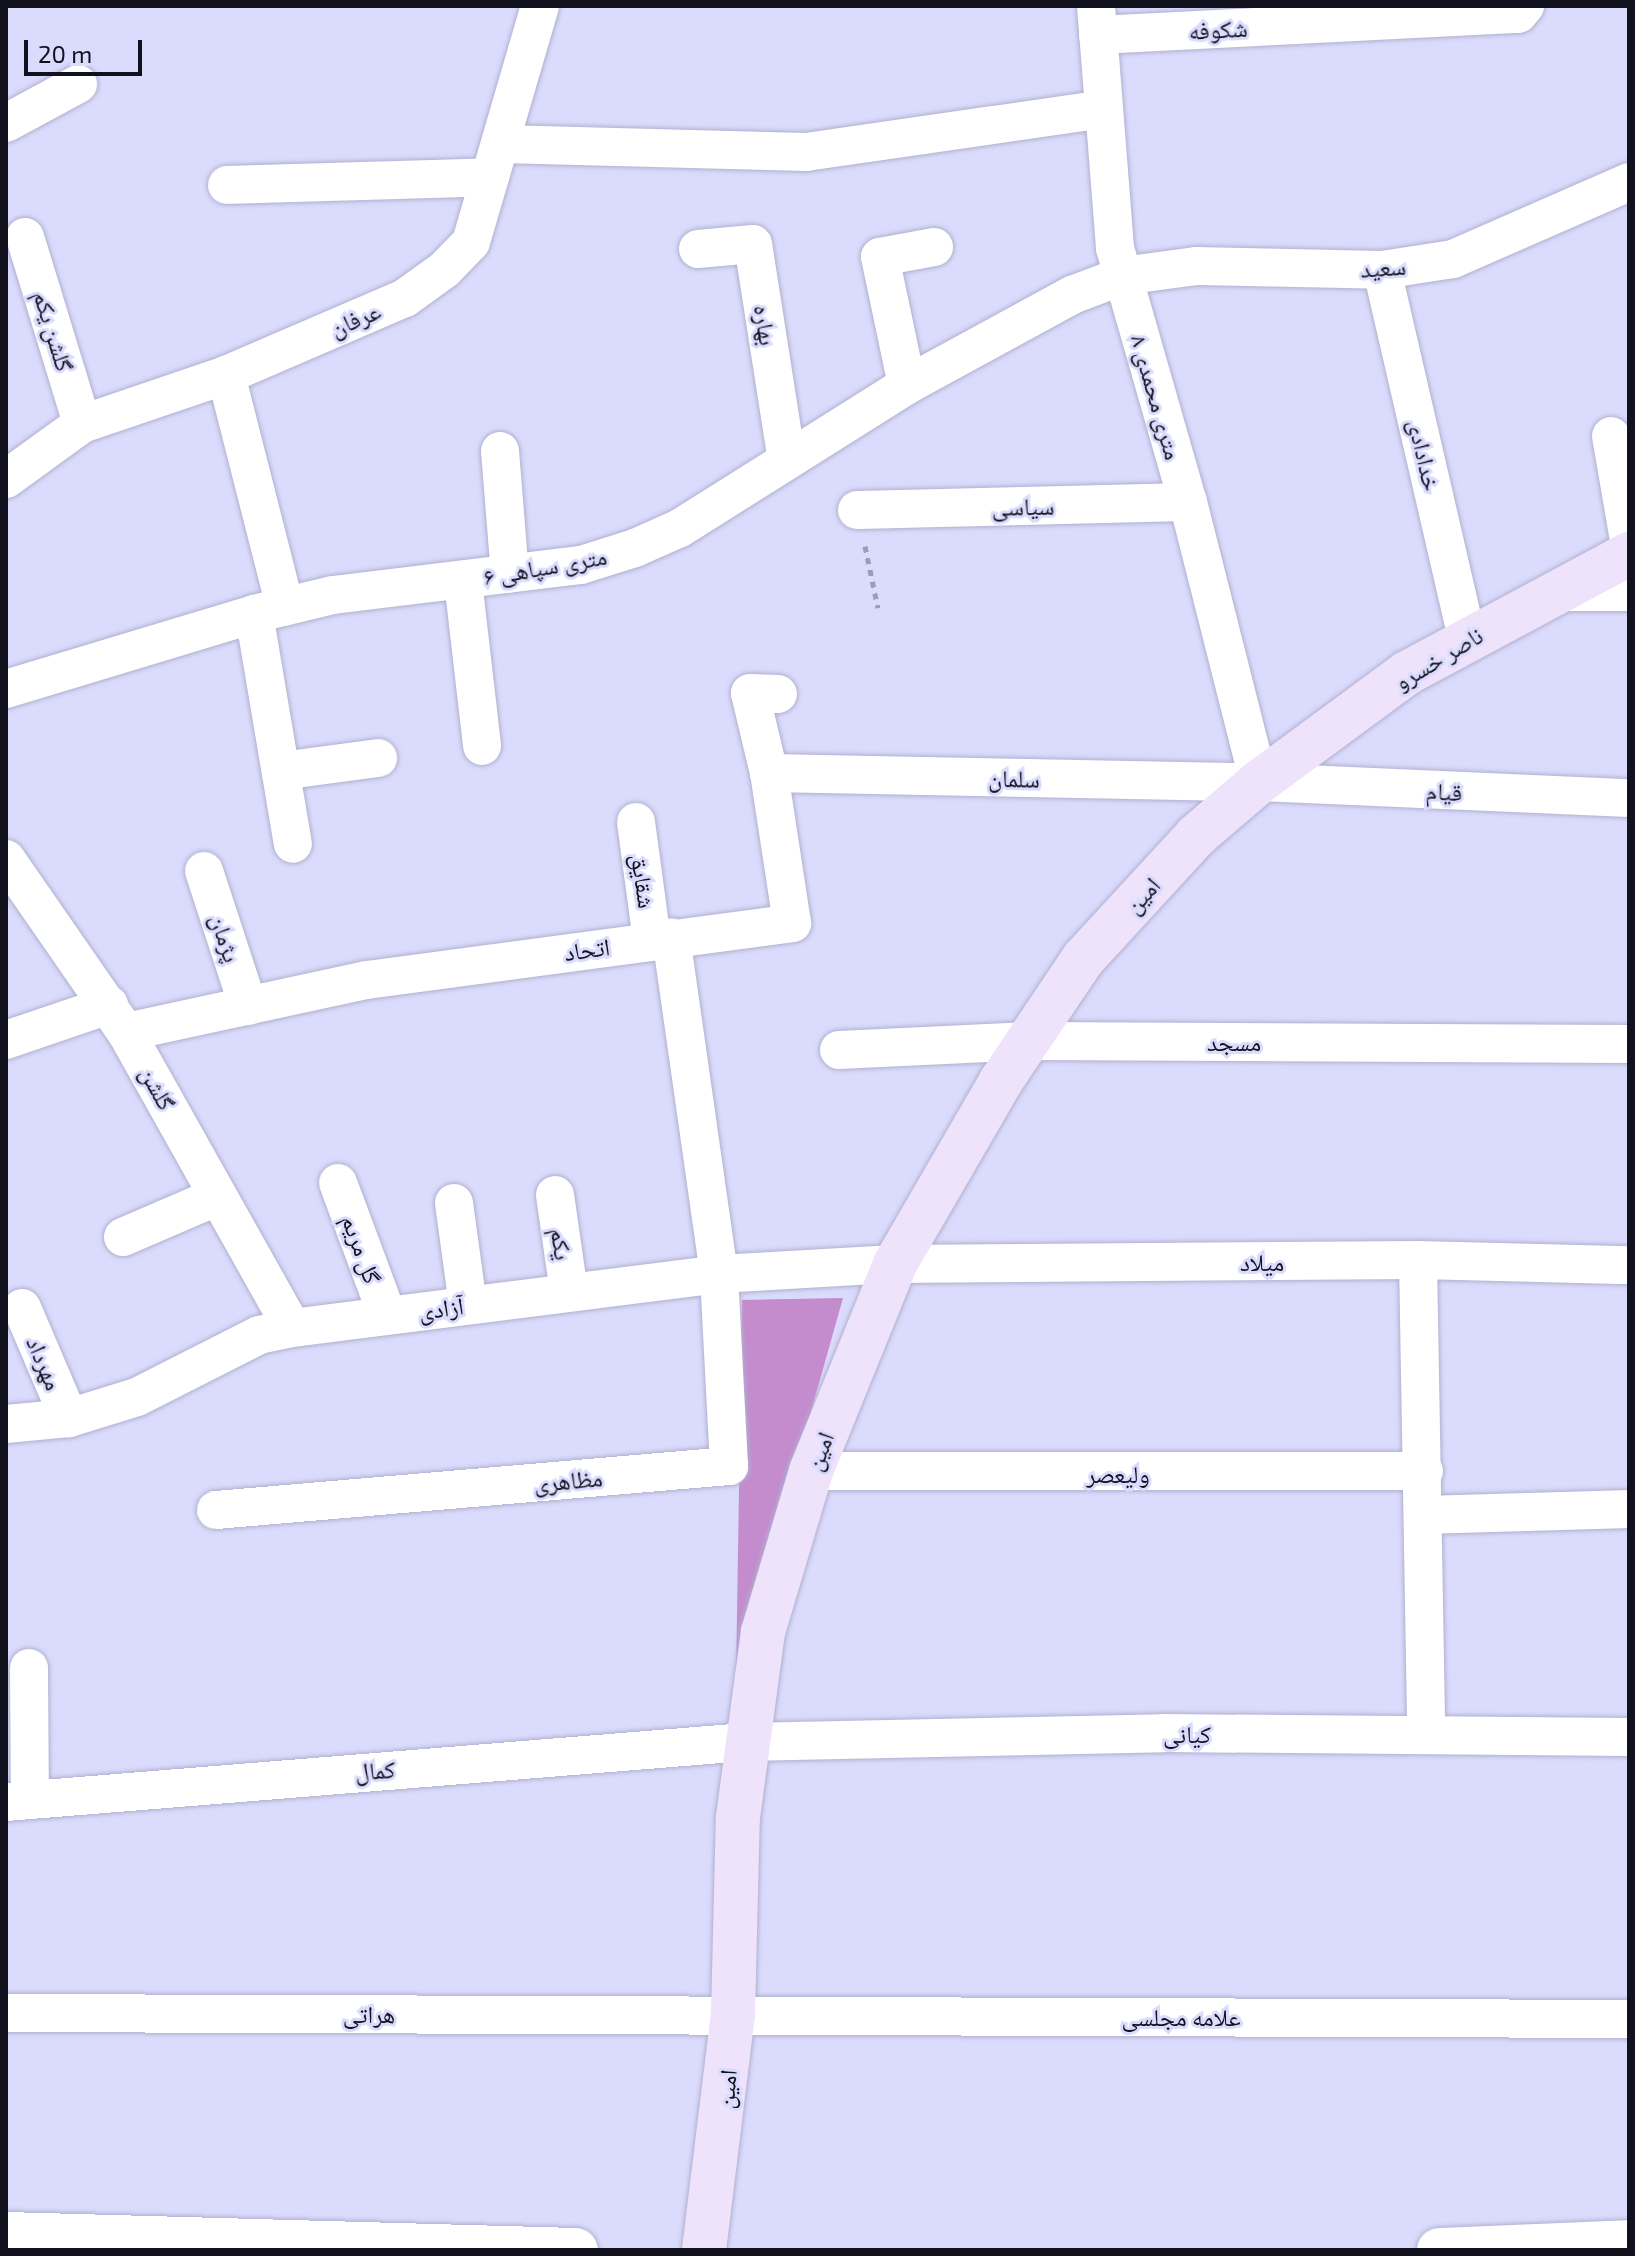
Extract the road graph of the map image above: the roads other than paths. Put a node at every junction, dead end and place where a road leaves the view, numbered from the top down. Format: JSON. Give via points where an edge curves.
{"nodes":[{"id":1,"x":540,"y":6,"type":"edge"},
{"id":2,"x":1525,"y":6,"type":"edge"},
{"id":3,"x":1097,"y":21,"type":"edge"},
{"id":4,"x":78,"y":84,"type":"dead end"},
{"id":5,"x":1104,"y":109,"type":"junction"},
{"id":6,"x":6,"y":123,"type":"edge"},
{"id":7,"x":496,"y":160,"type":"junction"},
{"id":8,"x":1629,"y":182,"type":"edge"},
{"id":9,"x":227,"y":185,"type":"dead end"},
{"id":10,"x":25,"y":237,"type":"dead end"},
{"id":11,"x":934,"y":247,"type":"dead end"},
{"id":12,"x":698,"y":249,"type":"dead end"},
{"id":13,"x":1382,"y":270,"type":"junction"},
{"id":14,"x":1122,"y":276,"type":"junction"},
{"id":15,"x":226,"y":375,"type":"junction"},
{"id":16,"x":907,"y":385,"type":"junction"},
{"id":17,"x":82,"y":424,"type":"junction"},
{"id":18,"x":1611,"y":436,"type":"dead end"},
{"id":19,"x":500,"y":451,"type":"dead end"},
{"id":20,"x":787,"y":460,"type":"junction"},
{"id":21,"x":6,"y":479,"type":"edge"},
{"id":22,"x":1188,"y":502,"type":"junction"},
{"id":23,"x":857,"y":510,"type":"road end"},
{"id":24,"x":1629,"y":540,"type":"edge"},
{"id":25,"x":1629,"y":554,"type":"edge"},
{"id":26,"x":510,"y":574,"type":"junction"},
{"id":27,"x":463,"y":581,"type":"junction"},
{"id":28,"x":1553,"y":592,"type":"junction"},
{"id":29,"x":1629,"y":592,"type":"edge"},
{"id":30,"x":270,"y":610,"type":"junction"},
{"id":31,"x":1467,"y":639,"type":"junction"},
{"id":32,"x":6,"y":689,"type":"edge"},
{"id":33,"x":778,"y":694,"type":"dead end"},
{"id":34,"x":482,"y":746,"type":"dead end"},
{"id":35,"x":378,"y":758,"type":"dead end"},
{"id":36,"x":281,"y":771,"type":"junction"},
{"id":37,"x":769,"y":773,"type":"junction"},
{"id":38,"x":1259,"y":782,"type":"junction"},
{"id":39,"x":1629,"y":798,"type":"edge"},
{"id":40,"x":636,"y":822,"type":"dead end"},
{"id":41,"x":293,"y":844,"type":"dead end"},
{"id":42,"x":6,"y":859,"type":"edge"},
{"id":43,"x":204,"y":871,"type":"dead end"},
{"id":44,"x":661,"y":938,"type":"junction"},
{"id":45,"x":248,"y":1006,"type":"junction"},
{"id":46,"x":117,"y":1018,"type":"junction"},
{"id":47,"x":6,"y":1040,"type":"edge"},
{"id":48,"x":1030,"y":1041,"type":"junction"},
{"id":49,"x":1629,"y":1044,"type":"edge"},
{"id":50,"x":839,"y":1050,"type":"dead end"},
{"id":51,"x":338,"y":1183,"type":"dead end"},
{"id":52,"x":555,"y":1195,"type":"dead end"},
{"id":53,"x":218,"y":1196,"type":"junction"},
{"id":54,"x":454,"y":1203,"type":"dead end"},
{"id":55,"x":123,"y":1237,"type":"dead end"},
{"id":56,"x":1418,"y":1260,"type":"junction"},
{"id":57,"x":895,"y":1264,"type":"junction"},
{"id":58,"x":1629,"y":1265,"type":"edge"},
{"id":59,"x":719,"y":1274,"type":"junction"},
{"id":60,"x":569,"y":1292,"type":"junction"},
{"id":61,"x":468,"y":1305,"type":"junction"},
{"id":62,"x":22,"y":1308,"type":"dead end"},
{"id":63,"x":387,"y":1315,"type":"junction"},
{"id":64,"x":292,"y":1328,"type":"junction"},
{"id":65,"x":69,"y":1418,"type":"junction"},
{"id":66,"x":6,"y":1424,"type":"edge"},
{"id":67,"x":811,"y":1471,"type":"junction"},
{"id":68,"x":1424,"y":1471,"type":"junction"},
{"id":69,"x":1629,"y":1509,"type":"edge"},
{"id":70,"x":216,"y":1510,"type":"dead end"},
{"id":71,"x":1425,"y":1515,"type":"junction"},
{"id":72,"x":29,"y":1668,"type":"dead end"},
{"id":73,"x":1426,"y":1734,"type":"junction"},
{"id":74,"x":1629,"y":1737,"type":"edge"},
{"id":75,"x":745,"y":1742,"type":"junction"},
{"id":76,"x":18,"y":1801,"type":"edge"},
{"id":77,"x":6,"y":2013,"type":"edge"},
{"id":78,"x":733,"y":2015,"type":"junction"},
{"id":79,"x":1629,"y":2019,"type":"edge"},
{"id":80,"x":6,"y":2234,"type":"edge"},
{"id":81,"x":1629,"y":2242,"type":"edge"},
{"id":82,"x":247,"y":2244,"type":"edge"},
{"id":83,"x":1488,"y":2249,"type":"edge"},
{"id":84,"x":576,"y":2250,"type":"edge"},
{"id":85,"x":704,"y":2250,"type":"edge"},
{"id":86,"x":1439,"y":2250,"type":"edge"}],
"edges":[{"from":1,"to":7,"type":"street","name":"عرفان"},
{"from":2,"to":3,"type":"street","name":"شکوفه","via":[[1518,14]]},
{"from":3,"to":5,"type":"street","name":"۸ متری محمدی"},
{"from":4,"to":6,"type":"street"},
{"from":5,"to":7,"type":"street","via":[[806,152]]},
{"from":5,"to":14,"type":"street","name":"۸ متری محمدی"},
{"from":7,"to":9,"type":"street"},
{"from":7,"to":15,"type":"street","name":"عرفان","via":[[471,242],[445,269],[405,298]]},
{"from":8,"to":13,"type":"street","name":"سعید","via":[[1453,259]]},
{"from":10,"to":17,"type":"street","name":"گلشن یکم"},
{"from":11,"to":16,"type":"street","via":[[880,257]]},
{"from":12,"to":20,"type":"street","name":"بهاره","via":[[753,244]]},
{"from":13,"to":14,"type":"street","name":"سعید","via":[[1197,266]]},
{"from":13,"to":31,"type":"street","name":"خدادادی"},
{"from":14,"to":16,"type":"street","name":"۶ متری سپاهی","via":[[1072,295]]},
{"from":14,"to":22,"type":"street","name":"۸ متری محمدی"},
{"from":15,"to":17,"type":"street","name":"عرفان"},
{"from":15,"to":30,"type":"street"},
{"from":16,"to":20,"type":"street","name":"۶ متری سپاهی"},
{"from":17,"to":21,"type":"street","name":"عرفان"},
{"from":18,"to":24,"type":"street"},
{"from":19,"to":26,"type":"street"},
{"from":20,"to":26,"type":"street","name":"۶ متری سپاهی","via":[[680,528],[635,548],[581,565]]},
{"from":22,"to":23,"type":"street","name":"سیاسی"},
{"from":22,"to":38,"type":"street","name":"۸ متری محمدی"},
{"from":25,"to":28,"type":"main road","name":"ناصر خسرو"},
{"from":26,"to":27,"type":"street","name":"۶ متری سپاهی"},
{"from":27,"to":30,"type":"street","name":"۶ متری سپاهی","via":[[333,595]]},
{"from":27,"to":34,"type":"street"},
{"from":28,"to":29,"type":"street"},
{"from":28,"to":31,"type":"main road","name":"ناصر خسرو"},
{"from":30,"to":32,"type":"street","name":"۶ متری سپاهی"},
{"from":30,"to":36,"type":"street"},
{"from":31,"to":38,"type":"main road","name":"ناصر خسرو","via":[[1407,673]]},
{"from":33,"to":37,"type":"street","name":"اتحاد","via":[[750,693]]},
{"from":35,"to":36,"type":"street"},
{"from":36,"to":41,"type":"street"},
{"from":37,"to":38,"type":"street","name":"سلمان"},
{"from":37,"to":44,"type":"street","name":"اتحاد","via":[[792,923]]},
{"from":38,"to":39,"type":"street","name":"قیام"},
{"from":38,"to":48,"type":"main road","name":"امین","via":[[1196,836],[1083,959]]},
{"from":40,"to":44,"type":"street","name":"شقایق"},
{"from":42,"to":46,"type":"street","name":"گلشن"},
{"from":43,"to":45,"type":"street","name":"پژمان"},
{"from":44,"to":45,"type":"street","name":"اتحاد","via":[[367,980]]},
{"from":44,"to":59,"type":"street","name":"شقایق"},
{"from":45,"to":46,"type":"street","name":"اتحاد"},
{"from":46,"to":47,"type":"street","name":"اتحاد"},
{"from":46,"to":53,"type":"street","name":"گلشن"},
{"from":48,"to":49,"type":"street","name":"مسجد"},
{"from":48,"to":50,"type":"street","name":"مسجد"},
{"from":48,"to":57,"type":"main road","name":"امین"},
{"from":51,"to":63,"type":"street","name":"گل مریم"},
{"from":52,"to":60,"type":"street","name":"یکم"},
{"from":53,"to":55,"type":"street"},
{"from":53,"to":64,"type":"street","name":"گلشن"},
{"from":54,"to":61,"type":"street"},
{"from":56,"to":57,"type":"street","name":"میلاد"},
{"from":56,"to":58,"type":"street","name":"میلاد"},
{"from":56,"to":68,"type":"street"},
{"from":57,"to":59,"type":"street","name":"آزادی"},
{"from":57,"to":67,"type":"main road","name":"امین"},
{"from":59,"to":60,"type":"street","name":"آزادی"},
{"from":59,"to":70,"type":"street","name":"مظاهری","via":[[729,1466]]},
{"from":60,"to":61,"type":"street","name":"آزادی"},
{"from":61,"to":63,"type":"street","name":"آزادی"},
{"from":62,"to":65,"type":"street","name":"مهرداد"},
{"from":63,"to":64,"type":"street","name":"آزادی"},
{"from":64,"to":65,"type":"street","name":"آزادی","via":[[259,1335],[137,1397]]},
{"from":65,"to":66,"type":"street","name":"آزادی"},
{"from":67,"to":68,"type":"street","name":"ولیعصر"},
{"from":67,"to":75,"type":"main road","name":"امین","via":[[763,1632]]},
{"from":68,"to":71,"type":"street"},
{"from":69,"to":71,"type":"street"},
{"from":71,"to":73,"type":"street"},
{"from":72,"to":76,"type":"street"},
{"from":73,"to":74,"type":"street","name":"کیانی"},
{"from":73,"to":75,"type":"street","name":"کیانی"},
{"from":75,"to":76,"type":"street","name":"کمال"},
{"from":75,"to":78,"type":"main road","name":"امین"},
{"from":77,"to":78,"type":"street","name":"هراتی"},
{"from":78,"to":79,"type":"street","name":"علامه مجلسی"},
{"from":78,"to":85,"type":"main road","name":"امین"},
{"from":80,"to":82,"type":"street"},
{"from":81,"to":83,"type":"street"},
{"from":82,"to":84,"type":"street"},
{"from":83,"to":86,"type":"street"}]}
